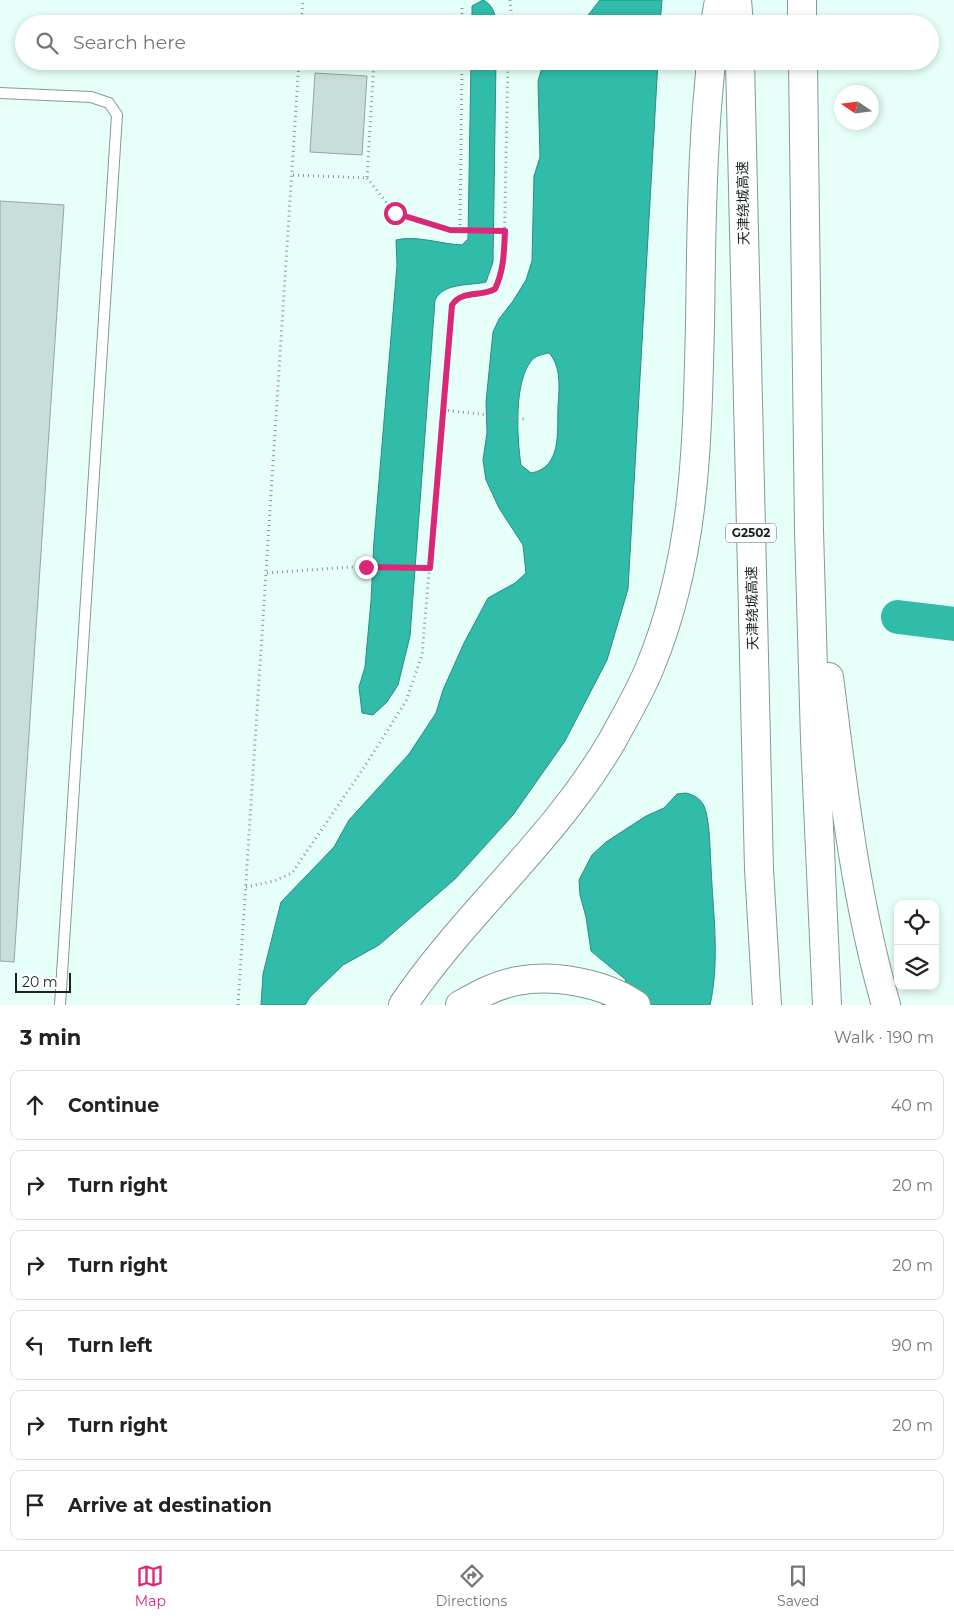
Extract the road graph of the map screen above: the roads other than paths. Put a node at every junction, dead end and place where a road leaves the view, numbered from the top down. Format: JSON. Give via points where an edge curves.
{"nodes":[{"id":1,"x":719,"y":0,"type":"edge"},
{"id":2,"x":737,"y":0,"type":"edge"},
{"id":3,"x":802,"y":0,"type":"edge"},
{"id":4,"x":716,"y":15,"type":"edge"},
{"id":5,"x":738,"y":15,"type":"edge"},
{"id":6,"x":802,"y":15,"type":"edge"},
{"id":7,"x":711,"y":70,"type":"edge"},
{"id":8,"x":740,"y":70,"type":"edge"},
{"id":9,"x":803,"y":70,"type":"edge"},
{"id":10,"x":0,"y":93,"type":"edge"},
{"id":11,"x":809,"y":530,"type":"junction"},
{"id":12,"x":60,"y":1005,"type":"edge"},
{"id":13,"x":403,"y":1005,"type":"edge"},
{"id":14,"x":460,"y":1005,"type":"edge"},
{"id":15,"x":636,"y":1005,"type":"edge"},
{"id":16,"x":768,"y":1005,"type":"edge"},
{"id":17,"x":826,"y":1005,"type":"edge"},
{"id":18,"x":886,"y":1005,"type":"edge"}],
"edges":[{"from":1,"to":4,"type":"highway"},
{"from":2,"to":5,"type":"highway"},
{"from":3,"to":6,"type":"highway"},
{"from":7,"to":13,"type":"highway","via":[[705,140],[696,452],[686,541],[664,629],[650,668],[593,771],[535,847],[440,955]]},
{"from":8,"to":16,"type":"highway","name":"天津绕城高速","number":"G2502","via":[[759,868]]},
{"from":9,"to":11,"type":"highway"},
{"from":10,"to":12,"type":"lane","via":[[91,97],[109,103],[117,116]]},
{"from":11,"to":17,"type":"highway"},
{"from":11,"to":18,"type":"highway","via":[[842,781],[872,957]]},
{"from":14,"to":15,"type":"highway","via":[[488,990],[516,981],[544,978],[602,988]]}]}
